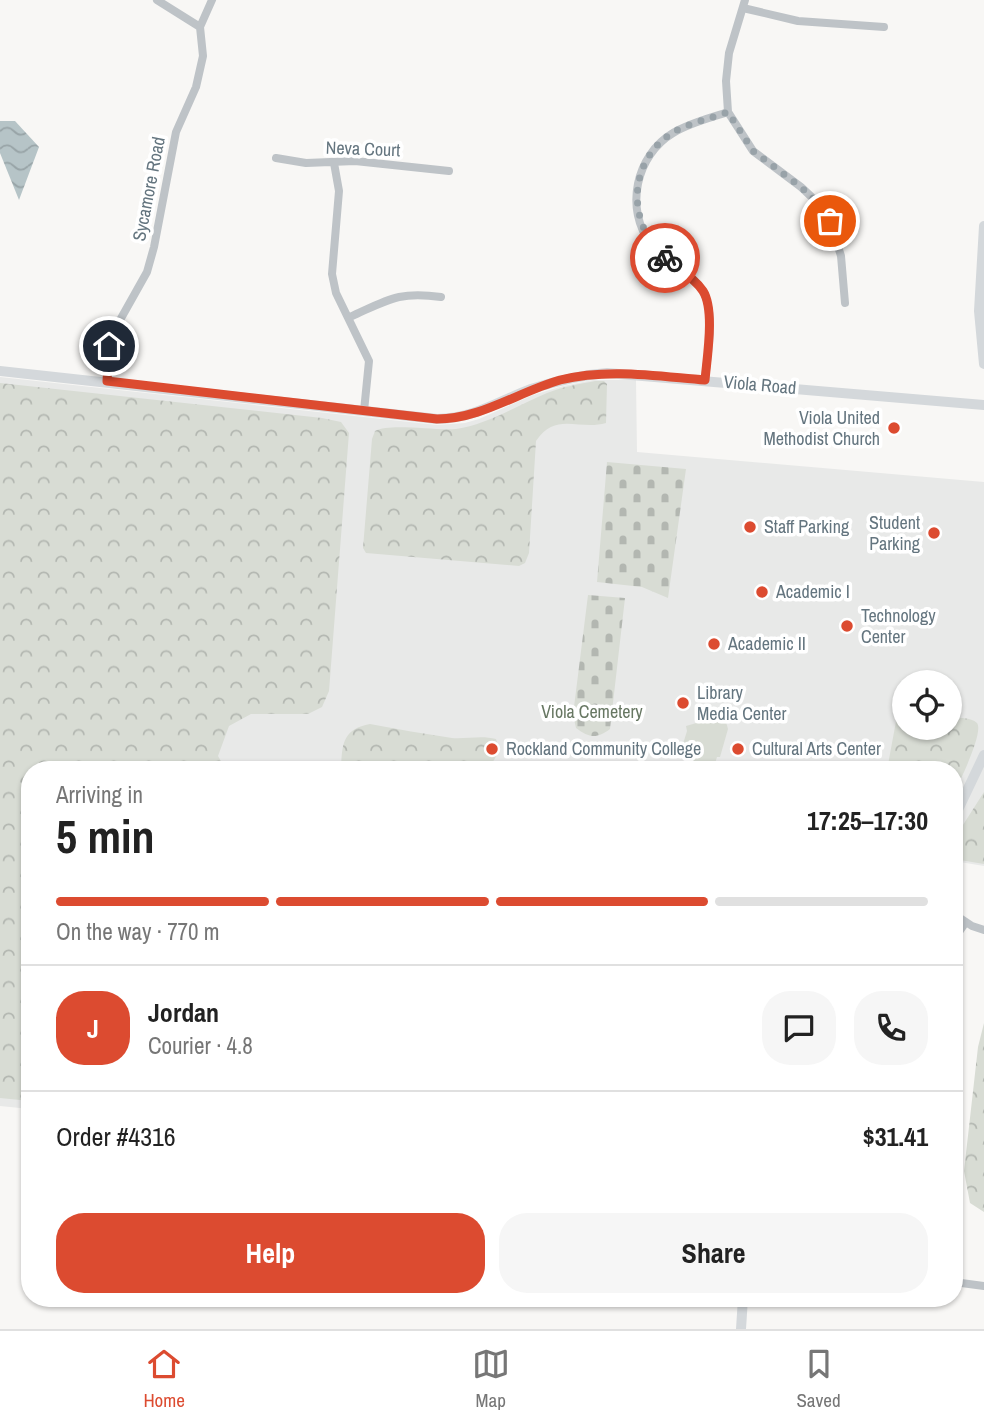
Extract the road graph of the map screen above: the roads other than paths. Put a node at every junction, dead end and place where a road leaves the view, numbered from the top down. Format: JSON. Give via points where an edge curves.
{"nodes":[{"id":1,"x":157,"y":0,"type":"edge"},
{"id":2,"x":212,"y":0,"type":"edge"},
{"id":3,"x":744,"y":4,"type":"edge"},
{"id":4,"x":200,"y":26,"type":"junction"},
{"id":5,"x":884,"y":27,"type":"dead end"},
{"id":6,"x":728,"y":112,"type":"junction"},
{"id":7,"x":276,"y":159,"type":"dead end"},
{"id":8,"x":334,"y":163,"type":"junction"},
{"id":9,"x":449,"y":171,"type":"dead end"},
{"id":10,"x":984,"y":226,"type":"edge"},
{"id":11,"x":984,"y":236,"type":"edge"},
{"id":12,"x":441,"y":297,"type":"dead end"},
{"id":13,"x":845,"y":303,"type":"dead end"},
{"id":14,"x":350,"y":317,"type":"junction"},
{"id":15,"x":984,"y":364,"type":"edge"},
{"id":16,"x":0,"y":371,"type":"edge"},
{"id":17,"x":705,"y":380,"type":"junction"},
{"id":18,"x":107,"y":381,"type":"junction"},
{"id":19,"x":984,"y":405,"type":"edge"},
{"id":20,"x":364,"y":411,"type":"junction"},
{"id":21,"x":984,"y":755,"type":"edge"},
{"id":22,"x":963,"y":798,"type":"edge"},
{"id":23,"x":963,"y":920,"type":"edge"},
{"id":24,"x":966,"y":922,"type":"junction"},
{"id":25,"x":963,"y":926,"type":"edge"},
{"id":26,"x":984,"y":930,"type":"edge"},
{"id":27,"x":963,"y":1283,"type":"edge"},
{"id":28,"x":984,"y":1286,"type":"edge"},
{"id":29,"x":742,"y":1307,"type":"edge"},
{"id":30,"x":741,"y":1329,"type":"edge"}],
"edges":[{"from":1,"to":4,"type":"street"},
{"from":2,"to":4,"type":"street","name":"Sycamore Road"},
{"from":3,"to":5,"type":"street","via":[[798,21]]},
{"from":3,"to":6,"type":"street","via":[[729,53]]},
{"from":4,"to":18,"type":"street","name":"Sycamore Road","via":[[203,55],[197,87],[176,132],[147,272],[114,328]]},
{"from":6,"to":13,"type":"street","via":[[753,151],[801,187],[830,221],[841,256]]},
{"from":6,"to":17,"type":"street","via":[[661,141],[640,172],[636,198],[649,242],[704,293],[708,308]]},
{"from":7,"to":8,"type":"street","name":"Neva Court"},
{"from":8,"to":9,"type":"street","name":"Neva Court"},
{"from":8,"to":14,"type":"street","via":[[339,191],[332,274],[336,293]]},
{"from":10,"to":11,"type":"street"},
{"from":11,"to":15,"type":"street","via":[[979,319]]},
{"from":12,"to":14,"type":"street","via":[[402,295]]},
{"from":14,"to":20,"type":"street","via":[[369,361]]},
{"from":16,"to":18,"type":"street","name":"Viola Road"},
{"from":17,"to":19,"type":"street","name":"Viola Road"},
{"from":17,"to":20,"type":"street","name":"Viola Road","via":[[622,373],[585,375],[546,384],[477,414],[451,419]]},
{"from":18,"to":20,"type":"street","name":"Viola Road"},
{"from":21,"to":22,"type":"street"},
{"from":23,"to":24,"type":"street"},
{"from":24,"to":25,"type":"street"},
{"from":24,"to":26,"type":"street"},
{"from":27,"to":28,"type":"street"},
{"from":29,"to":30,"type":"street"}]}
